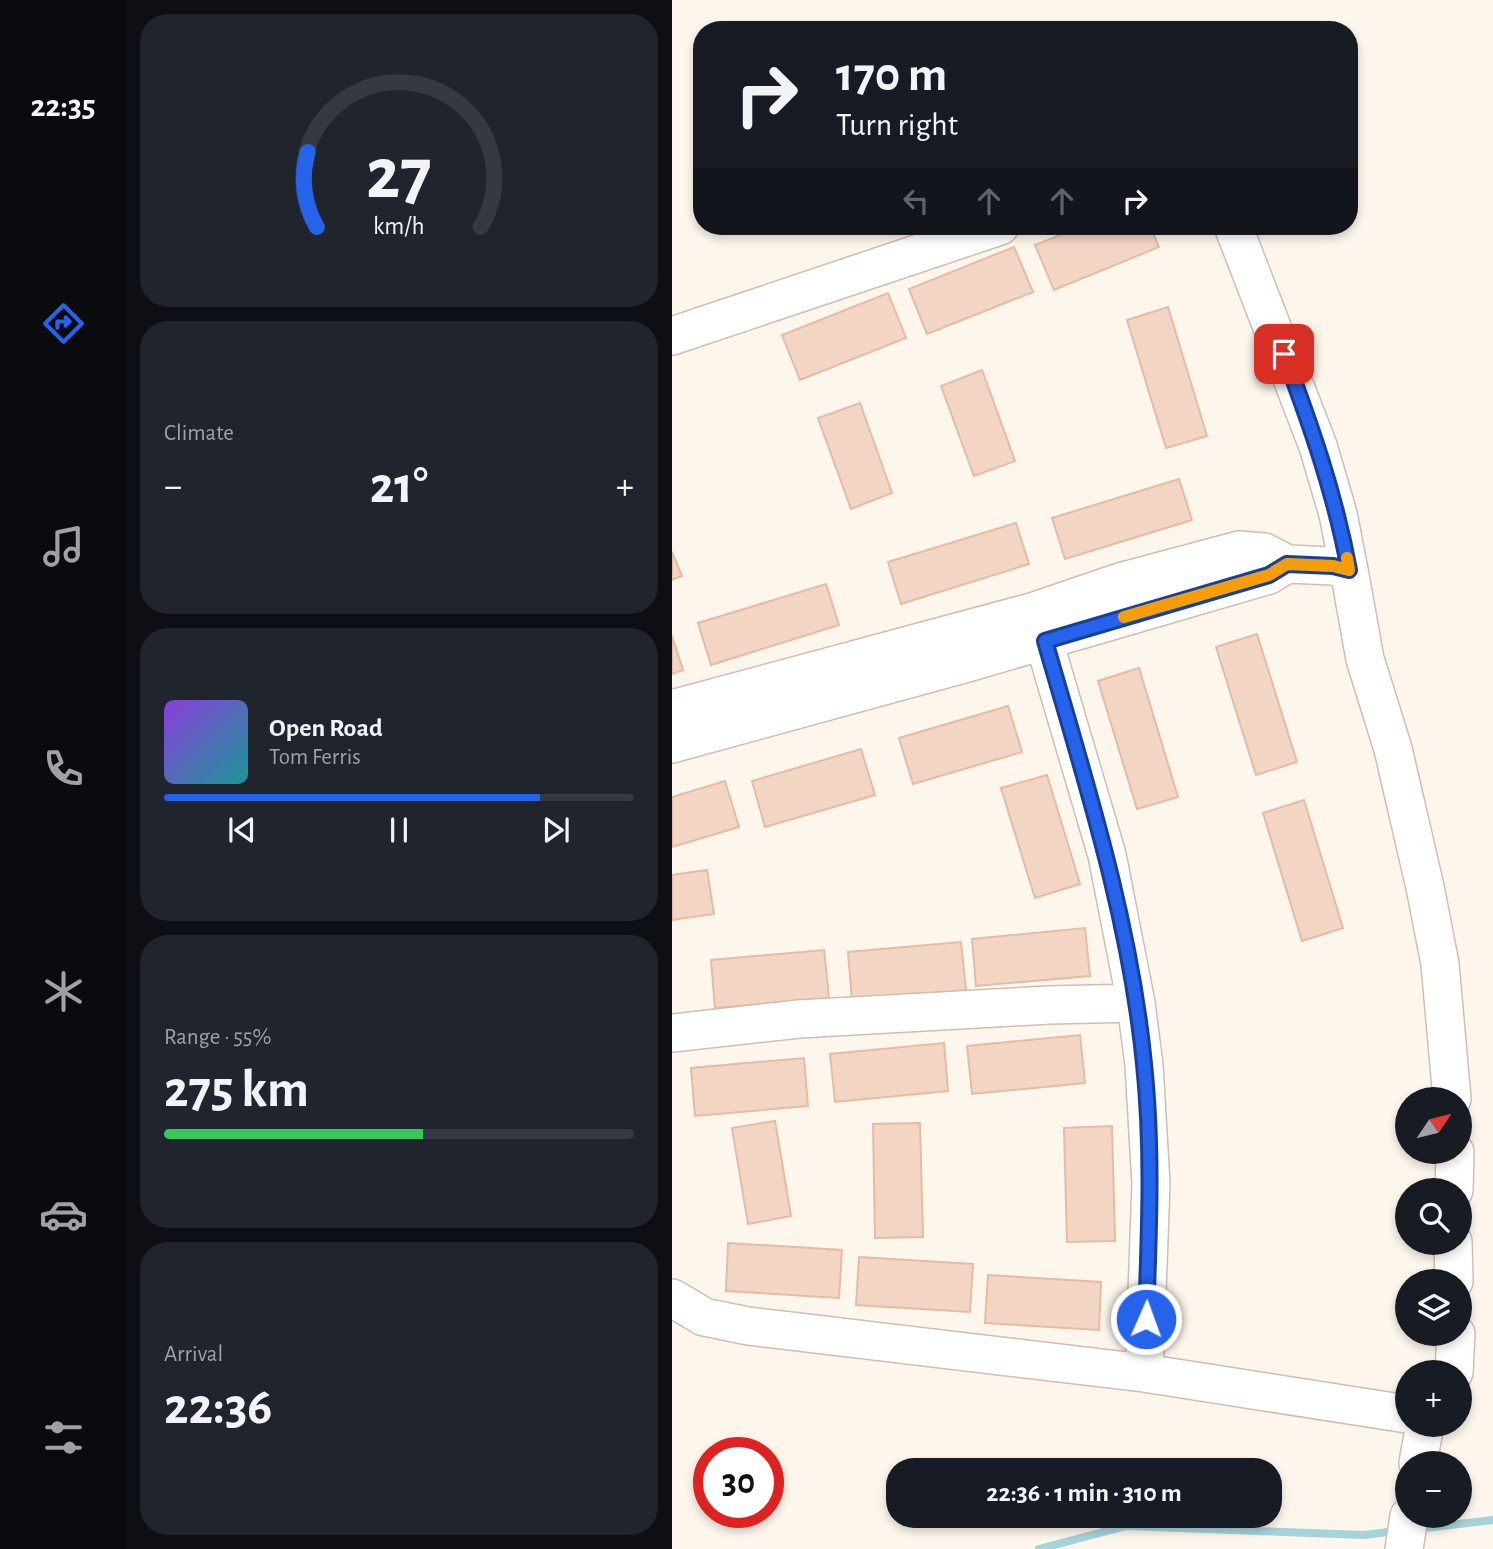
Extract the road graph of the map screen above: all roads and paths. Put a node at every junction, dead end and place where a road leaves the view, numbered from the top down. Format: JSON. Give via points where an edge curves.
{"nodes":[{"id":1,"x":973,"y":235,"type":"edge"},
{"id":2,"x":1236,"y":235,"type":"edge"},
{"id":3,"x":672,"y":336,"type":"edge"},
{"id":4,"x":1349,"y":570,"type":"junction"},
{"id":5,"x":1040,"y":626,"type":"junction"},
{"id":6,"x":672,"y":709,"type":"edge"},
{"id":7,"x":672,"y":744,"type":"edge"},
{"id":8,"x":1136,"y":1003,"type":"junction"},
{"id":9,"x":672,"y":1033,"type":"edge"},
{"id":10,"x":1451,"y":1087,"type":"edge"},
{"id":11,"x":672,"y":1298,"type":"edge"},
{"id":12,"x":1144,"y":1373,"type":"junction"},
{"id":13,"x":1395,"y":1412,"type":"edge"},
{"id":14,"x":1407,"y":1528,"type":"edge"},
{"id":15,"x":1404,"y":1549,"type":"edge"}],
"edges":[{"from":1,"to":3,"type":"street"},
{"from":2,"to":4,"type":"street","via":[[1318,446]]},
{"from":4,"to":5,"type":"street","via":[[1287,564],[1264,552],[1240,550],[1123,581]]},
{"from":4,"to":10,"type":"street","via":[[1366,659],[1393,749],[1425,887],[1440,964]]},
{"from":5,"to":6,"type":"street"},
{"from":5,"to":7,"type":"street"},
{"from":5,"to":8,"type":"street","via":[[1107,855]]},
{"from":8,"to":9,"type":"street","via":[[799,1019]]},
{"from":8,"to":12,"type":"street","via":[[1151,1185]]},
{"from":11,"to":12,"type":"street","via":[[704,1317],[748,1326]]},
{"from":12,"to":13,"type":"street"},
{"from":14,"to":15,"type":"street"}]}
